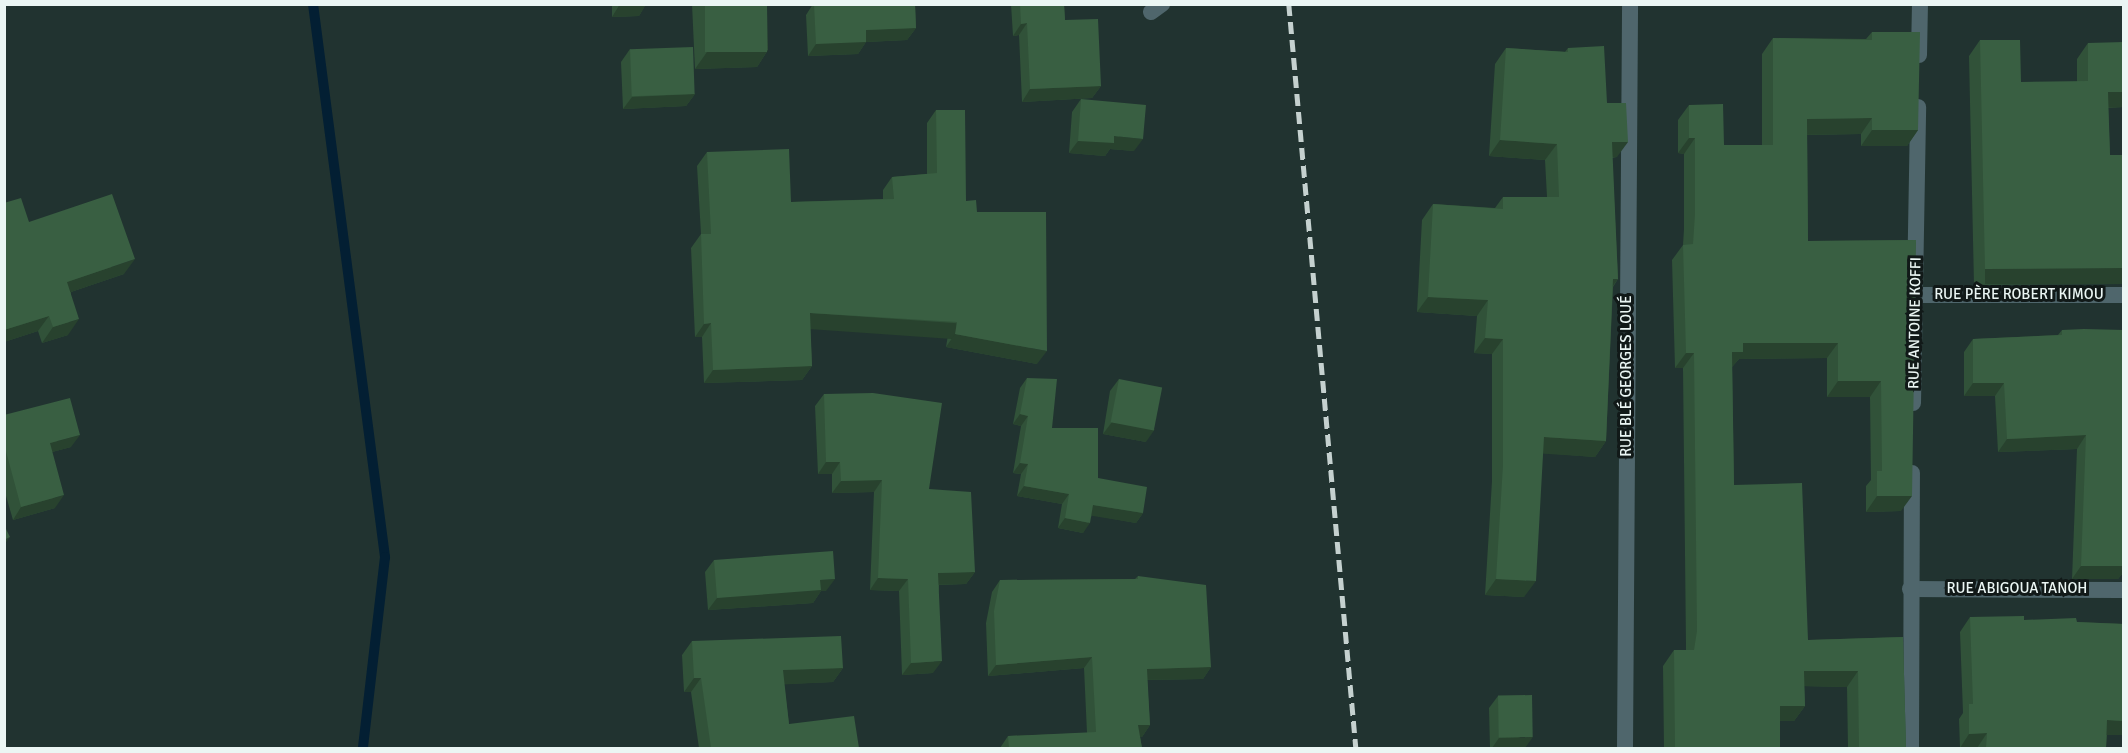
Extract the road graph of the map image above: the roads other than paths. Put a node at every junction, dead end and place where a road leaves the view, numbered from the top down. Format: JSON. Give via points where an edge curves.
{"nodes":[{"id":1,"x":1630,"y":4,"type":"edge"},
{"id":2,"x":1920,"y":4,"type":"edge"},
{"id":3,"x":1915,"y":295,"type":"junction"},
{"id":4,"x":2124,"y":295,"type":"edge"},
{"id":5,"x":1913,"y":424,"type":"edge"},
{"id":6,"x":1912,"y":460,"type":"edge"},
{"id":7,"x":1910,"y":589,"type":"junction"},
{"id":8,"x":2124,"y":590,"type":"edge"},
{"id":9,"x":1625,"y":748,"type":"edge"},
{"id":10,"x":1911,"y":748,"type":"edge"}],
"edges":[{"from":1,"to":9,"type":"street","name":"RUE BLÉ GEORGES LOUÉ"},
{"from":2,"to":3,"type":"street","name":"RUE ANTOINE KOFFI"},
{"from":3,"to":4,"type":"street","name":"RUE PÈRE ROBERT KIMOU"},
{"from":3,"to":5,"type":"street","name":"RUE ANTOINE KOFFI"},
{"from":6,"to":7,"type":"street"},
{"from":7,"to":8,"type":"street","name":"RUE ABIGOUA TANOH"},
{"from":7,"to":10,"type":"street"}]}
